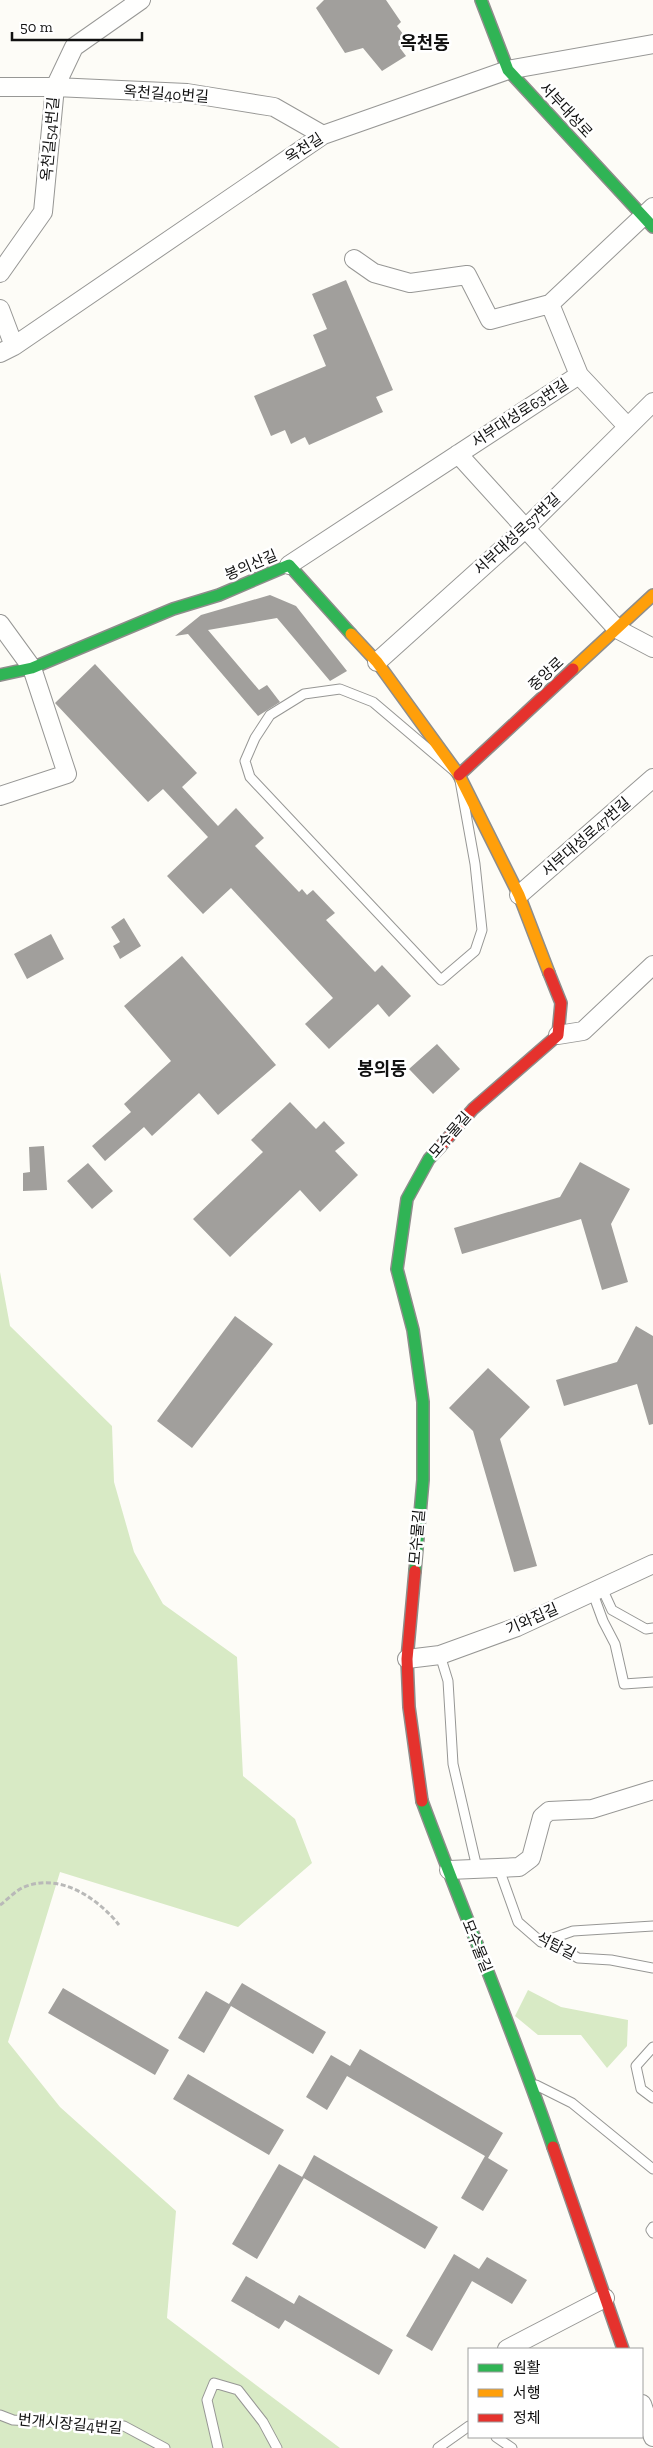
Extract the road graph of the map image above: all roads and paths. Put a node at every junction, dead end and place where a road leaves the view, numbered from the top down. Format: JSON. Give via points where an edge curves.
{"nodes":[{"id":1,"x":141,"y":0,"type":"edge"},
{"id":2,"x":481,"y":0,"type":"edge"},
{"id":3,"x":653,"y":44,"type":"edge"},
{"id":4,"x":508,"y":70,"type":"junction"},
{"id":5,"x":54,"y":87,"type":"junction"},
{"id":6,"x":0,"y":88,"type":"edge"},
{"id":7,"x":323,"y":134,"type":"junction"},
{"id":8,"x":650,"y":216,"type":"edge"},
{"id":9,"x":354,"y":259,"type":"dead end"},
{"id":10,"x":0,"y":273,"type":"edge"},
{"id":11,"x":550,"y":304,"type":"junction"},
{"id":12,"x":0,"y":309,"type":"edge"},
{"id":13,"x":7,"y":349,"type":"edge"},
{"id":14,"x":579,"y":375,"type":"junction"},
{"id":15,"x":653,"y":402,"type":"edge"},
{"id":16,"x":627,"y":426,"type":"junction"},
{"id":17,"x":458,"y":454,"type":"junction"},
{"id":18,"x":526,"y":528,"type":"junction"},
{"id":19,"x":289,"y":565,"type":"junction"},
{"id":20,"x":653,"y":595,"type":"edge"},
{"id":21,"x":0,"y":624,"type":"edge"},
{"id":22,"x":617,"y":629,"type":"junction"},
{"id":23,"x":653,"y":648,"type":"edge"},
{"id":24,"x":377,"y":662,"type":"junction"},
{"id":25,"x":32,"y":668,"type":"junction"},
{"id":26,"x":0,"y":675,"type":"edge"},
{"id":27,"x":459,"y":775,"type":"junction"},
{"id":28,"x":653,"y":778,"type":"edge"},
{"id":29,"x":0,"y":796,"type":"edge"},
{"id":30,"x":519,"y":895,"type":"junction"},
{"id":31,"x":653,"y":965,"type":"edge"},
{"id":32,"x":558,"y":1035,"type":"junction"},
{"id":33,"x":653,"y":1564,"type":"edge"},
{"id":34,"x":596,"y":1588,"type":"junction"},
{"id":35,"x":653,"y":1628,"type":"edge"},
{"id":36,"x":440,"y":1655,"type":"junction"},
{"id":37,"x":406,"y":1658,"type":"junction"},
{"id":38,"x":653,"y":1682,"type":"edge"},
{"id":39,"x":653,"y":1790,"type":"edge"},
{"id":40,"x":477,"y":1868,"type":"junction"},
{"id":41,"x":499,"y":1869,"type":"junction"},
{"id":42,"x":449,"y":1870,"type":"junction"},
{"id":43,"x":0,"y":1905,"type":"edge"},
{"id":44,"x":119,"y":1926,"type":"dead end"},
{"id":45,"x":653,"y":1926,"type":"edge"},
{"id":46,"x":542,"y":1942,"type":"junction"},
{"id":47,"x":653,"y":1968,"type":"edge"},
{"id":48,"x":653,"y":2047,"type":"edge"},
{"id":49,"x":531,"y":2082,"type":"junction"},
{"id":50,"x":653,"y":2098,"type":"edge"},
{"id":51,"x":653,"y":2169,"type":"edge"},
{"id":52,"x":653,"y":2228,"type":"edge"},
{"id":53,"x":653,"y":2233,"type":"edge"},
{"id":54,"x":605,"y":2298,"type":"junction"},
{"id":55,"x":509,"y":2348,"type":"edge"},
{"id":56,"x":623,"y":2348,"type":"edge"},
{"id":57,"x":643,"y":2407,"type":"edge"},
{"id":58,"x":0,"y":2415,"type":"edge"},
{"id":59,"x":468,"y":2427,"type":"edge"},
{"id":60,"x":653,"y":2437,"type":"edge"},
{"id":61,"x":497,"y":2438,"type":"edge"},
{"id":62,"x":165,"y":2448,"type":"edge"},
{"id":63,"x":218,"y":2448,"type":"edge"},
{"id":64,"x":277,"y":2448,"type":"edge"},
{"id":65,"x":438,"y":2448,"type":"edge"},
{"id":66,"x":512,"y":2448,"type":"edge"}],
"edges":[{"from":1,"to":5,"type":"street","name":"옥천길54번길","via":[[74,47]]},
{"from":2,"to":4,"type":"street","name":"서부대성로"},
{"from":3,"to":4,"type":"street","name":"옥천길"},
{"from":4,"to":7,"type":"street","name":"옥천길"},
{"from":4,"to":8,"type":"street","name":"서부대성로"},
{"from":5,"to":6,"type":"street","name":"옥천길40번길"},
{"from":5,"to":7,"type":"street","name":"옥천길40번길","via":[[187,93],[274,107]]},
{"from":5,"to":10,"type":"street","name":"옥천길54번길","via":[[43,212]]},
{"from":7,"to":13,"type":"street","name":"옥천길"},
{"from":8,"to":11,"type":"street"},
{"from":9,"to":11,"type":"street","via":[[374,273],[410,283],[467,275],[490,320]]},
{"from":11,"to":14,"type":"street","name":"서부대성로63번길"},
{"from":12,"to":13,"type":"street"},
{"from":14,"to":16,"type":"street"},
{"from":14,"to":17,"type":"street","name":"서부대성로63번길"},
{"from":15,"to":16,"type":"street","name":"서부대성로57번길"},
{"from":16,"to":18,"type":"street","name":"서부대성로57번길"},
{"from":17,"to":18,"type":"street"},
{"from":17,"to":19,"type":"street","name":"서부대성로63번길"},
{"from":18,"to":22,"type":"street"},
{"from":18,"to":24,"type":"street","name":"서부대성로57번길"},
{"from":19,"to":24,"type":"street","name":"봉의산길"},
{"from":19,"to":25,"type":"street","name":"봉의산길"},
{"from":20,"to":22,"type":"street","name":"중앙로"},
{"from":21,"to":25,"type":"street"},
{"from":22,"to":23,"type":"street"},
{"from":22,"to":27,"type":"street","name":"중앙로"},
{"from":24,"to":27,"type":"street","name":"봉의산길"},
{"from":25,"to":26,"type":"street","name":"봉의산길"},
{"from":25,"to":29,"type":"street","via":[[67,774]]},
{"from":27,"to":27,"type":"lane","via":[[373,702],[340,689],[304,694],[270,715],[245,761],[250,777],[441,980],[475,951],[482,930]]},
{"from":27,"to":30,"type":"street"},
{"from":28,"to":30,"type":"street","name":"서부대성로47번길"},
{"from":30,"to":32,"type":"street","via":[[561,1003]]},
{"from":31,"to":32,"type":"street","via":[[583,1030]]},
{"from":32,"to":37,"type":"street","name":"모수물길","via":[[473,1109],[428,1159],[407,1199],[397,1269],[413,1330],[423,1412],[423,1480]]},
{"from":33,"to":34,"type":"street","name":"기와집길"},
{"from":34,"to":35,"type":"lane","via":[[612,1610],[646,1629]]},
{"from":34,"to":36,"type":"street","name":"기와집길","via":[[517,1627]]},
{"from":34,"to":38,"type":"lane","via":[[603,1621],[615,1644],[624,1684]]},
{"from":36,"to":37,"type":"street","name":"기와집길"},
{"from":36,"to":40,"type":"lane","via":[[448,1681],[453,1764]]},
{"from":37,"to":42,"type":"street","name":"모수물길","via":[[408,1707],[420,1795]]},
{"from":39,"to":41,"type":"street","via":[[592,1809],[549,1811],[542,1817],[531,1858],[519,1867]]},
{"from":40,"to":41,"type":"street"},
{"from":40,"to":42,"type":"street"},
{"from":41,"to":46,"type":"lane","name":"석탑길","via":[[518,1922]]},
{"from":42,"to":49,"type":"street","name":"모수물길"},
{"from":43,"to":44,"type":"path","via":[[22,1888],[46,1883],[90,1896]]},
{"from":45,"to":46,"type":"lane","via":[[573,1931]]},
{"from":46,"to":47,"type":"lane","name":"석탑길","via":[[578,1958]]},
{"from":48,"to":50,"type":"lane","via":[[636,2066],[641,2089]]},
{"from":49,"to":51,"type":"lane","via":[[572,2103]]},
{"from":49,"to":54,"type":"street","name":"모수물길"},
{"from":52,"to":53,"type":"lane"},
{"from":54,"to":55,"type":"street"},
{"from":54,"to":56,"type":"street","name":"모수물길"},
{"from":57,"to":60,"type":"street"},
{"from":58,"to":62,"type":"lane","name":"번개시장길4번길","via":[[13,2420],[124,2426]]},
{"from":59,"to":65,"type":"lane"},
{"from":61,"to":66,"type":"lane"},
{"from":63,"to":64,"type":"lane","via":[[207,2400],[214,2383],[238,2390],[263,2422]]}]}
